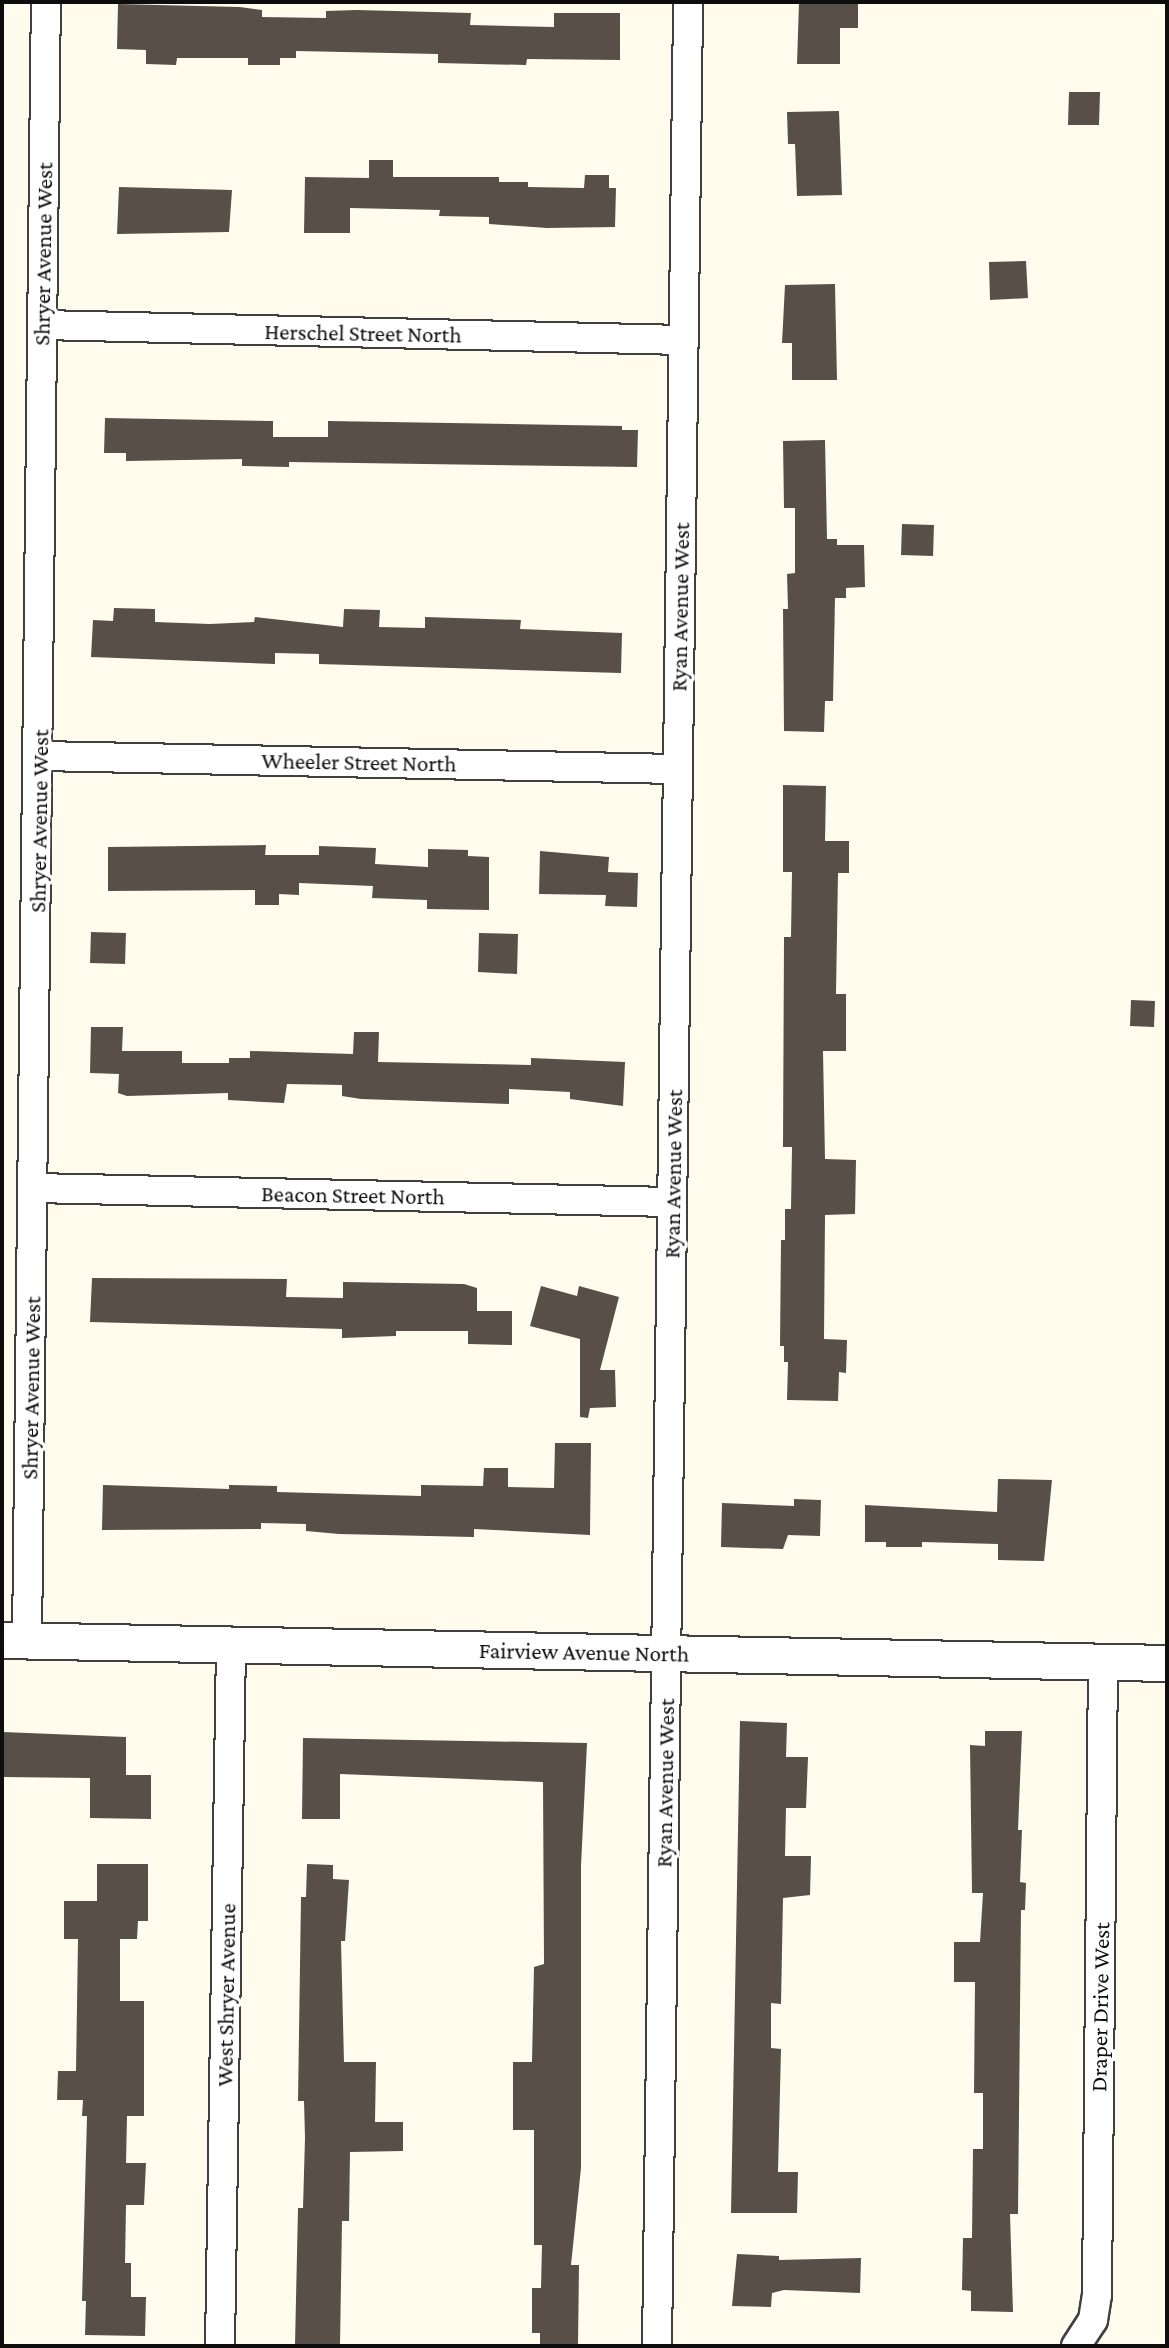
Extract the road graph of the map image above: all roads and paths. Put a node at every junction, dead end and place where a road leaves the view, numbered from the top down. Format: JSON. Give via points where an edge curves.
{"nodes":[{"id":1,"x":46,"y":2,"type":"edge"},
{"id":2,"x":688,"y":2,"type":"edge"},
{"id":3,"x":42,"y":325,"type":"junction"},
{"id":4,"x":684,"y":340,"type":"junction"},
{"id":5,"x":40,"y":756,"type":"junction"},
{"id":6,"x":678,"y":769,"type":"junction"},
{"id":7,"x":34,"y":1188,"type":"junction"},
{"id":8,"x":673,"y":1202,"type":"junction"},
{"id":9,"x":15,"y":1640,"type":"edge"},
{"id":10,"x":231,"y":1644,"type":"junction"},
{"id":11,"x":667,"y":1653,"type":"junction"},
{"id":12,"x":1103,"y":1662,"type":"junction"},
{"id":13,"x":1167,"y":1662,"type":"edge"},
{"id":14,"x":220,"y":2346,"type":"edge"},
{"id":15,"x":657,"y":2346,"type":"edge"},
{"id":16,"x":1076,"y":2346,"type":"edge"}],
"edges":[{"from":1,"to":3,"type":"street","name":"Shryer Avenue West"},
{"from":2,"to":4,"type":"street","name":"Ryan Avenue West"},
{"from":3,"to":4,"type":"street","name":"Herschel Street North"},
{"from":3,"to":5,"type":"street","name":"Shryer Avenue West"},
{"from":4,"to":6,"type":"street","name":"Ryan Avenue West"},
{"from":5,"to":6,"type":"street","name":"Wheeler Street North"},
{"from":5,"to":7,"type":"street","name":"Shryer Avenue West"},
{"from":6,"to":8,"type":"street","name":"Ryan Avenue West"},
{"from":7,"to":8,"type":"street","name":"Beacon Street North"},
{"from":7,"to":9,"type":"street","name":"Shryer Avenue West"},
{"from":8,"to":11,"type":"street","name":"Ryan Avenue West"},
{"from":9,"to":10,"type":"street","name":"Fairview Avenue North"},
{"from":10,"to":11,"type":"street","name":"Fairview Avenue North"},
{"from":10,"to":14,"type":"street","name":"West Shryer Avenue"},
{"from":11,"to":12,"type":"street","name":"Fairview Avenue North"},
{"from":11,"to":15,"type":"street","name":"Ryan Avenue West"},
{"from":12,"to":13,"type":"street","name":"Fairview Avenue North"},
{"from":12,"to":16,"type":"street","name":"Draper Drive West","via":[[1097,2295],[1093,2320]]}]}
